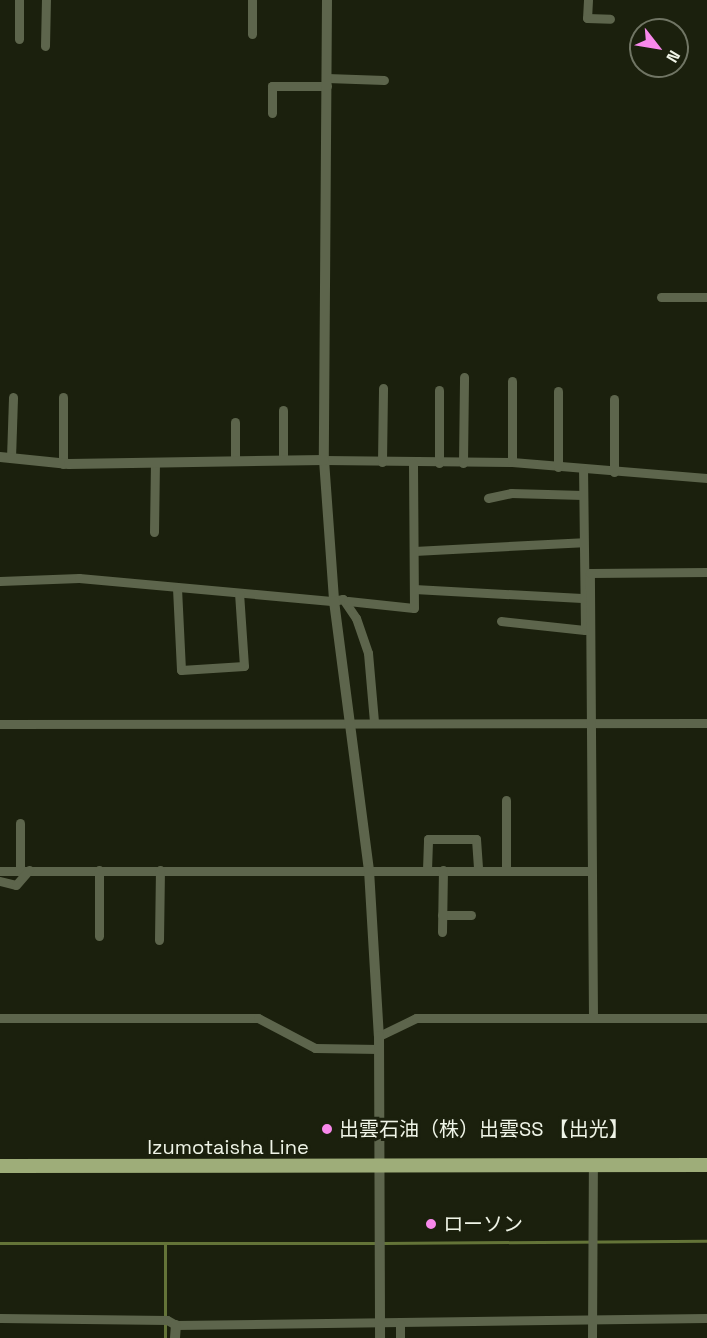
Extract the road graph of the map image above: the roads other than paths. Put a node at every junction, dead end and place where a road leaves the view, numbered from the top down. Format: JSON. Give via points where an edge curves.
{"nodes":[{"id":1,"x":19,"y":0,"type":"edge"},
{"id":2,"x":46,"y":0,"type":"edge"},
{"id":3,"x":252,"y":0,"type":"edge"},
{"id":4,"x":327,"y":0,"type":"edge"},
{"id":5,"x":588,"y":0,"type":"edge"},
{"id":6,"x":610,"y":19,"type":"dead end"},
{"id":7,"x":252,"y":34,"type":"dead end"},
{"id":8,"x":19,"y":39,"type":"dead end"},
{"id":9,"x":45,"y":46,"type":"dead end"},
{"id":10,"x":384,"y":80,"type":"dead end"},
{"id":11,"x":327,"y":82,"type":"junction"},
{"id":12,"x":272,"y":113,"type":"dead end"},
{"id":13,"x":661,"y":297,"type":"dead end"},
{"id":14,"x":707,"y":297,"type":"edge"},
{"id":15,"x":464,"y":377,"type":"dead end"},
{"id":16,"x":512,"y":381,"type":"dead end"},
{"id":17,"x":383,"y":388,"type":"dead end"},
{"id":18,"x":440,"y":390,"type":"dead end"},
{"id":19,"x":558,"y":391,"type":"dead end"},
{"id":20,"x":13,"y":397,"type":"dead end"},
{"id":21,"x":63,"y":397,"type":"dead end"},
{"id":22,"x":614,"y":399,"type":"dead end"},
{"id":23,"x":283,"y":410,"type":"dead end"},
{"id":24,"x":235,"y":422,"type":"dead end"},
{"id":25,"x":6,"y":458,"type":"edge"},
{"id":26,"x":283,"y":460,"type":"junction"},
{"id":27,"x":324,"y":460,"type":"junction"},
{"id":28,"x":235,"y":461,"type":"junction"},
{"id":29,"x":382,"y":462,"type":"junction"},
{"id":30,"x":512,"y":462,"type":"junction"},
{"id":31,"x":155,"y":463,"type":"junction"},
{"id":32,"x":413,"y":463,"type":"junction"},
{"id":33,"x":439,"y":463,"type":"junction"},
{"id":34,"x":463,"y":463,"type":"junction"},
{"id":35,"x":63,"y":464,"type":"junction"},
{"id":36,"x":558,"y":467,"type":"junction"},
{"id":37,"x":583,"y":470,"type":"junction"},
{"id":38,"x":614,"y":472,"type":"junction"},
{"id":39,"x":707,"y":478,"type":"edge"},
{"id":40,"x":583,"y":495,"type":"junction"},
{"id":41,"x":488,"y":498,"type":"dead end"},
{"id":42,"x":154,"y":532,"type":"dead end"},
{"id":43,"x":583,"y":542,"type":"junction"},
{"id":44,"x":414,"y":551,"type":"junction"},
{"id":45,"x":707,"y":572,"type":"edge"},
{"id":46,"x":0,"y":581,"type":"edge"},
{"id":47,"x":177,"y":588,"type":"junction"},
{"id":48,"x":414,"y":589,"type":"junction"},
{"id":49,"x":239,"y":593,"type":"junction"},
{"id":50,"x":582,"y":598,"type":"junction"},
{"id":51,"x":334,"y":601,"type":"junction"},
{"id":52,"x":348,"y":601,"type":"junction"},
{"id":53,"x":501,"y":621,"type":"dead end"},
{"id":54,"x":588,"y":627,"type":"junction"},
{"id":55,"x":351,"y":721,"type":"junction"},
{"id":56,"x":374,"y":721,"type":"junction"},
{"id":57,"x":591,"y":723,"type":"junction"},
{"id":58,"x":707,"y":723,"type":"edge"},
{"id":59,"x":0,"y":724,"type":"edge"},
{"id":60,"x":506,"y":800,"type":"dead end"},
{"id":61,"x":20,"y":823,"type":"dead end"},
{"id":62,"x":25,"y":870,"type":"junction"},
{"id":63,"x":99,"y":870,"type":"junction"},
{"id":64,"x":160,"y":870,"type":"junction"},
{"id":65,"x":369,"y":870,"type":"junction"},
{"id":66,"x":427,"y":870,"type":"junction"},
{"id":67,"x":443,"y":870,"type":"junction"},
{"id":68,"x":478,"y":870,"type":"junction"},
{"id":69,"x":506,"y":870,"type":"junction"},
{"id":70,"x":0,"y":871,"type":"edge"},
{"id":71,"x":591,"y":871,"type":"junction"},
{"id":72,"x":0,"y":881,"type":"edge"},
{"id":73,"x":442,"y":915,"type":"junction"},
{"id":74,"x":471,"y":915,"type":"dead end"},
{"id":75,"x":442,"y":932,"type":"dead end"},
{"id":76,"x":99,"y":936,"type":"dead end"},
{"id":77,"x":159,"y":939,"type":"dead end"},
{"id":78,"x":0,"y":1018,"type":"edge"},
{"id":79,"x":593,"y":1018,"type":"junction"},
{"id":80,"x":707,"y":1018,"type":"edge"},
{"id":81,"x":379,"y":1036,"type":"junction"},
{"id":82,"x":379,"y":1049,"type":"junction"},
{"id":83,"x":707,"y":1165,"type":"edge"},
{"id":84,"x":0,"y":1166,"type":"edge"},
{"id":85,"x":593,"y":1166,"type":"junction"},
{"id":86,"x":379,"y":1167,"type":"junction"},
{"id":87,"x":0,"y":1318,"type":"edge"},
{"id":88,"x":592,"y":1318,"type":"junction"},
{"id":89,"x":707,"y":1318,"type":"edge"},
{"id":90,"x":380,"y":1324,"type":"junction"},
{"id":91,"x":400,"y":1324,"type":"junction"},
{"id":92,"x":176,"y":1325,"type":"junction"},
{"id":93,"x":175,"y":1338,"type":"edge"},
{"id":94,"x":380,"y":1338,"type":"edge"},
{"id":95,"x":400,"y":1338,"type":"edge"},
{"id":96,"x":592,"y":1338,"type":"edge"}],
"edges":[{"from":1,"to":8,"type":"street"},
{"from":2,"to":9,"type":"street"},
{"from":3,"to":7,"type":"street"},
{"from":4,"to":11,"type":"street"},
{"from":5,"to":6,"type":"street","via":[[587,18]]},
{"from":10,"to":11,"type":"street"},
{"from":11,"to":12,"type":"street","via":[[272,86]]},
{"from":11,"to":27,"type":"street"},
{"from":13,"to":14,"type":"street"},
{"from":15,"to":34,"type":"street"},
{"from":16,"to":30,"type":"street"},
{"from":17,"to":29,"type":"street"},
{"from":18,"to":33,"type":"street"},
{"from":19,"to":36,"type":"street"},
{"from":20,"to":25,"type":"street"},
{"from":21,"to":35,"type":"street"},
{"from":22,"to":38,"type":"street"},
{"from":23,"to":26,"type":"street"},
{"from":24,"to":28,"type":"street"},
{"from":25,"to":35,"type":"street"},
{"from":26,"to":27,"type":"street"},
{"from":26,"to":28,"type":"street"},
{"from":27,"to":29,"type":"street"},
{"from":27,"to":51,"type":"street"},
{"from":28,"to":31,"type":"street"},
{"from":29,"to":32,"type":"street"},
{"from":30,"to":34,"type":"street"},
{"from":30,"to":36,"type":"street"},
{"from":31,"to":35,"type":"street"},
{"from":31,"to":42,"type":"street"},
{"from":32,"to":33,"type":"street"},
{"from":32,"to":44,"type":"street"},
{"from":33,"to":34,"type":"street"},
{"from":36,"to":37,"type":"street"},
{"from":37,"to":38,"type":"street"},
{"from":37,"to":40,"type":"street"},
{"from":38,"to":39,"type":"street"},
{"from":40,"to":41,"type":"street","via":[[511,493]]},
{"from":40,"to":43,"type":"street"},
{"from":43,"to":44,"type":"street"},
{"from":43,"to":50,"type":"street"},
{"from":44,"to":48,"type":"street"},
{"from":45,"to":54,"type":"street","via":[[590,573]]},
{"from":46,"to":47,"type":"street","via":[[79,578]]},
{"from":47,"to":49,"type":"street"},
{"from":47,"to":49,"type":"street","via":[[181,670],[244,666]]},
{"from":48,"to":50,"type":"street"},
{"from":48,"to":52,"type":"street","via":[[414,608]]},
{"from":49,"to":51,"type":"street"},
{"from":50,"to":54,"type":"street"},
{"from":51,"to":52,"type":"street"},
{"from":51,"to":55,"type":"street"},
{"from":52,"to":56,"type":"street","via":[[368,653]]},
{"from":53,"to":54,"type":"street"},
{"from":54,"to":57,"type":"street"},
{"from":55,"to":56,"type":"street"},
{"from":55,"to":59,"type":"street"},
{"from":55,"to":65,"type":"street"},
{"from":56,"to":57,"type":"street"},
{"from":57,"to":58,"type":"street"},
{"from":57,"to":71,"type":"street"},
{"from":60,"to":69,"type":"street"},
{"from":61,"to":62,"type":"street"},
{"from":62,"to":63,"type":"street"},
{"from":62,"to":70,"type":"street"},
{"from":62,"to":72,"type":"street","via":[[16,885]]},
{"from":63,"to":64,"type":"street"},
{"from":63,"to":76,"type":"street"},
{"from":64,"to":65,"type":"street"},
{"from":64,"to":77,"type":"street"},
{"from":65,"to":66,"type":"street"},
{"from":65,"to":81,"type":"street"},
{"from":66,"to":67,"type":"street"},
{"from":66,"to":68,"type":"street","via":[[428,839],[476,839]]},
{"from":67,"to":68,"type":"street"},
{"from":67,"to":73,"type":"street"},
{"from":68,"to":69,"type":"street"},
{"from":69,"to":71,"type":"street"},
{"from":71,"to":79,"type":"street"},
{"from":73,"to":74,"type":"street"},
{"from":73,"to":75,"type":"street"},
{"from":78,"to":82,"type":"street","via":[[258,1018],[315,1048]]},
{"from":79,"to":80,"type":"street"},
{"from":79,"to":81,"type":"street","via":[[416,1018]]},
{"from":81,"to":82,"type":"street"},
{"from":82,"to":86,"type":"street"},
{"from":83,"to":85,"type":"main road","name":"Izumotaisha Line"},
{"from":84,"to":86,"type":"main road","name":"Izumotaisha Line"},
{"from":85,"to":86,"type":"main road","name":"Izumotaisha Line"},
{"from":85,"to":88,"type":"street"},
{"from":86,"to":90,"type":"street"},
{"from":87,"to":92,"type":"street","via":[[167,1320]]},
{"from":88,"to":89,"type":"street"},
{"from":88,"to":91,"type":"street"},
{"from":88,"to":96,"type":"street"},
{"from":90,"to":91,"type":"street"},
{"from":90,"to":92,"type":"street"},
{"from":90,"to":94,"type":"street"},
{"from":91,"to":95,"type":"street"},
{"from":92,"to":93,"type":"street"}]}
